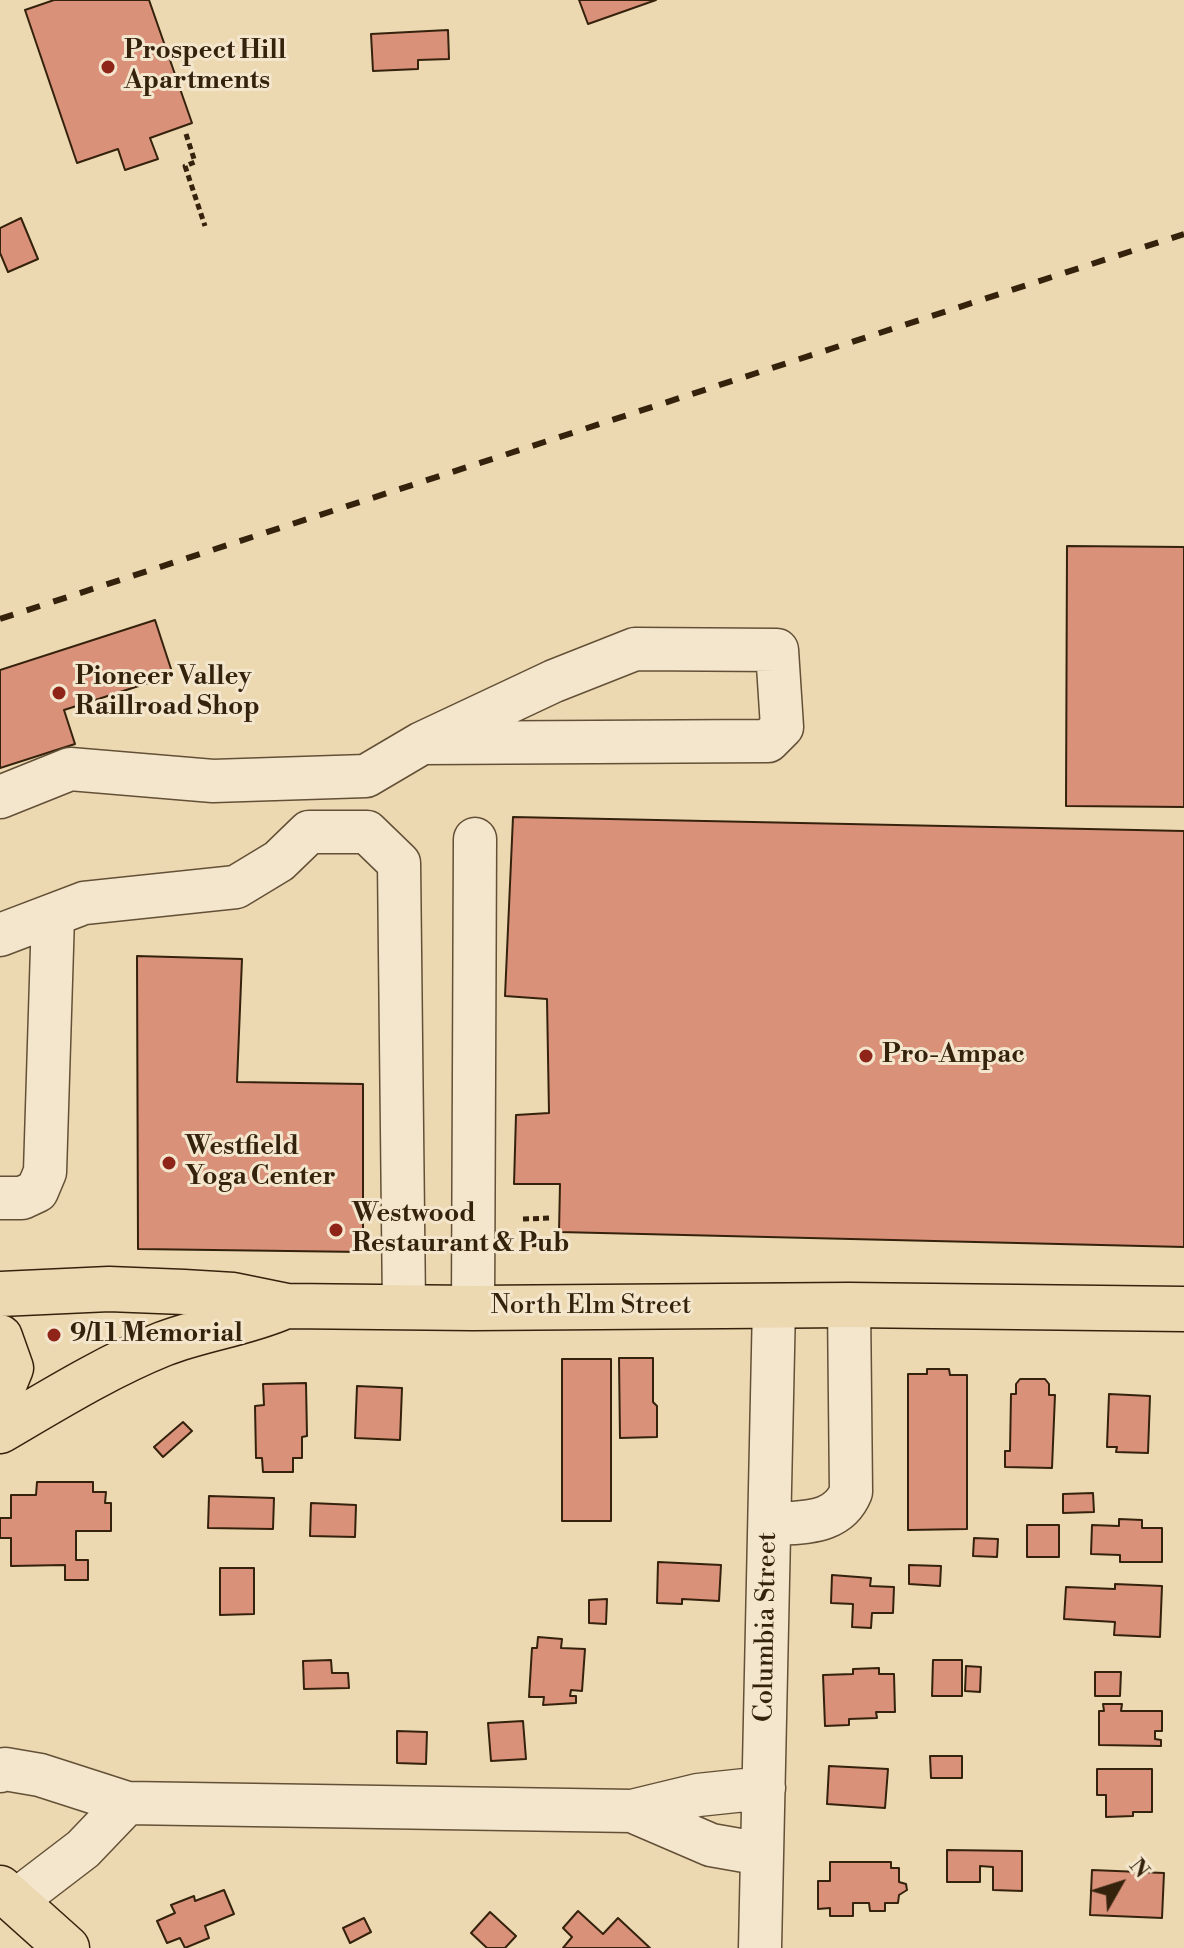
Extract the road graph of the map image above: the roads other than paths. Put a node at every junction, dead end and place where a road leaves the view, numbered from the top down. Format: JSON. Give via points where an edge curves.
{"nodes":[{"id":1,"x":422,"y":743,"type":"junction"},
{"id":2,"x":366,"y":776,"type":"junction"},
{"id":3,"x":0,"y":797,"type":"edge"},
{"id":4,"x":367,"y":832,"type":"junction"},
{"id":5,"x":475,"y":839,"type":"dead end"},
{"id":6,"x":53,"y":916,"type":"junction"},
{"id":7,"x":0,"y":935,"type":"edge"},
{"id":8,"x":0,"y":1198,"type":"edge"},
{"id":9,"x":0,"y":1294,"type":"edge"},
{"id":10,"x":774,"y":1305,"type":"junction"},
{"id":11,"x":849,"y":1305,"type":"junction"},
{"id":12,"x":287,"y":1306,"type":"junction"},
{"id":13,"x":404,"y":1307,"type":"junction"},
{"id":14,"x":473,"y":1308,"type":"junction"},
{"id":15,"x":1184,"y":1309,"type":"edge"},
{"id":16,"x":0,"y":1337,"type":"edge"},
{"id":17,"x":0,"y":1395,"type":"edge"},
{"id":18,"x":0,"y":1431,"type":"edge"},
{"id":19,"x":770,"y":1525,"type":"junction"},
{"id":20,"x":0,"y":1771,"type":"edge"},
{"id":21,"x":764,"y":1788,"type":"junction"},
{"id":22,"x":127,"y":1803,"type":"junction"},
{"id":23,"x":632,"y":1811,"type":"junction"},
{"id":24,"x":762,"y":1854,"type":"junction"},
{"id":25,"x":8,"y":1894,"type":"edge"},
{"id":26,"x":756,"y":1943,"type":"edge"},
{"id":27,"x":67,"y":1948,"type":"edge"}],
"edges":[{"from":1,"to":1,"type":"street","via":[[768,741],[782,727],[777,650],[635,649]]},
{"from":1,"to":2,"type":"street"},
{"from":2,"to":3,"type":"street","via":[[213,781],[70,769]]},
{"from":2,"to":4,"type":"street"},
{"from":4,"to":6,"type":"street","via":[[309,832],[279,861],[236,887],[84,903]]},
{"from":4,"to":13,"type":"street","via":[[399,863]]},
{"from":5,"to":14,"type":"street"},
{"from":6,"to":7,"type":"street"},
{"from":6,"to":8,"type":"street","via":[[45,1172],[37,1191],[22,1198]]},
{"from":9,"to":12,"type":"main road","name":"North Elm Street","via":[[184,1292]]},
{"from":10,"to":11,"type":"main road","name":"North Elm Street"},
{"from":10,"to":14,"type":"main road","name":"North Elm Street"},
{"from":10,"to":19,"type":"street","name":"Columbia Street"},
{"from":11,"to":15,"type":"main road","name":"North Elm Street"},
{"from":11,"to":19,"type":"street","via":[[851,1492],[832,1517]]},
{"from":12,"to":13,"type":"main road","name":"North Elm Street"},
{"from":12,"to":18,"type":"main road","via":[[164,1344]]},
{"from":13,"to":14,"type":"main road","name":"North Elm Street"},
{"from":16,"to":17,"type":"main road","via":[[11,1368]]},
{"from":19,"to":21,"type":"street","name":"Columbia Street"},
{"from":20,"to":22,"type":"street","via":[[40,1775]]},
{"from":21,"to":23,"type":"street","via":[[698,1795]]},
{"from":21,"to":24,"type":"street","name":"Columbia Street"},
{"from":22,"to":23,"type":"street"},
{"from":22,"to":25,"type":"street","via":[[83,1849]]},
{"from":23,"to":24,"type":"street","via":[[711,1845]]},
{"from":24,"to":26,"type":"street","name":"Columbia Street"},
{"from":25,"to":27,"type":"main road"}]}
